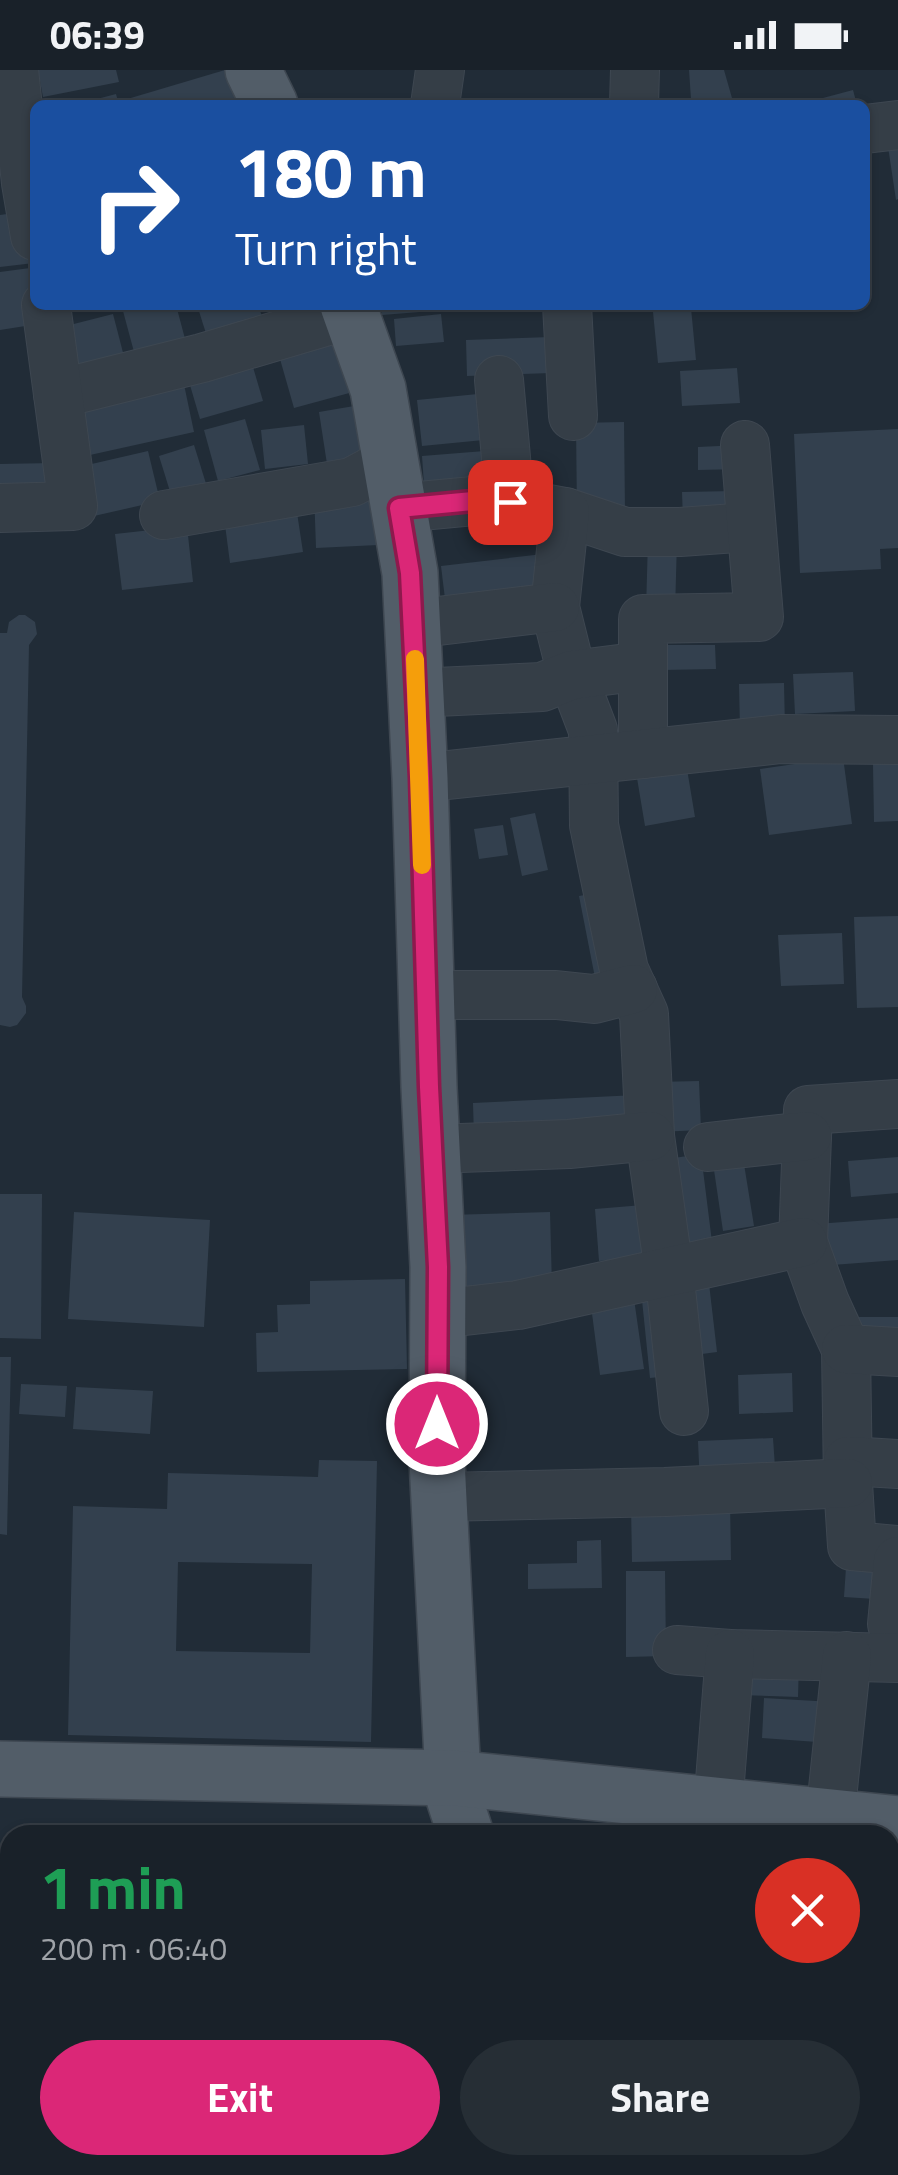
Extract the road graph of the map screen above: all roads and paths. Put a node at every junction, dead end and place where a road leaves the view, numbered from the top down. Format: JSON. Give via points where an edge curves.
{"nodes":[{"id":1,"x":14,"y":70,"type":"edge"},
{"id":2,"x":253,"y":70,"type":"edge"},
{"id":3,"x":440,"y":70,"type":"edge"},
{"id":4,"x":635,"y":70,"type":"edge"},
{"id":5,"x":268,"y":100,"type":"edge"},
{"id":6,"x":436,"y":100,"type":"edge"},
{"id":7,"x":634,"y":100,"type":"edge"},
{"id":8,"x":898,"y":125,"type":"edge"},
{"id":9,"x":870,"y":128,"type":"edge"},
{"id":10,"x":22,"y":215,"type":"edge"},
{"id":11,"x":47,"y":310,"type":"edge"},
{"id":12,"x":347,"y":310,"type":"edge"},
{"id":13,"x":350,"y":310,"type":"edge"},
{"id":14,"x":567,"y":310,"type":"edge"},
{"id":15,"x":500,"y":380,"type":"dead end"},
{"id":16,"x":58,"y":394,"type":"junction"},
{"id":17,"x":573,"y":416,"type":"dead end"},
{"id":18,"x":745,"y":445,"type":"dead end"},
{"id":19,"x":395,"y":484,"type":"junction"},
{"id":20,"x":510,"y":502,"type":"junction"},
{"id":21,"x":0,"y":508,"type":"edge"},
{"id":22,"x":565,"y":512,"type":"junction"},
{"id":23,"x":164,"y":515,"type":"dead end"},
{"id":24,"x":750,"y":526,"type":"junction"},
{"id":25,"x":555,"y":607,"type":"junction"},
{"id":26,"x":413,"y":624,"type":"junction"},
{"id":27,"x":643,"y":666,"type":"junction"},
{"id":28,"x":572,"y":674,"type":"junction"},
{"id":29,"x":416,"y":693,"type":"junction"},
{"id":30,"x":898,"y":740,"type":"edge"},
{"id":31,"x":643,"y":754,"type":"junction"},
{"id":32,"x":592,"y":758,"type":"junction"},
{"id":33,"x":420,"y":778,"type":"junction"},
{"id":34,"x":633,"y":990,"type":"junction"},
{"id":35,"x":426,"y":995,"type":"junction"},
{"id":36,"x":898,"y":1104,"type":"edge"},
{"id":37,"x":650,"y":1136,"type":"junction"},
{"id":38,"x":807,"y":1136,"type":"junction"},
{"id":39,"x":708,"y":1147,"type":"dead end"},
{"id":40,"x":432,"y":1149,"type":"junction"},
{"id":41,"x":803,"y":1242,"type":"junction"},
{"id":42,"x":669,"y":1271,"type":"junction"},
{"id":43,"x":438,"y":1314,"type":"junction"},
{"id":44,"x":846,"y":1349,"type":"junction"},
{"id":45,"x":898,"y":1352,"type":"edge"},
{"id":46,"x":684,"y":1410,"type":"dead end"},
{"id":47,"x":898,"y":1464,"type":"edge"},
{"id":48,"x":848,"y":1472,"type":"junction"},
{"id":49,"x":438,"y":1478,"type":"junction"},
{"id":50,"x":898,"y":1550,"type":"edge"},
{"id":51,"x":898,"y":1562,"type":"edge"},
{"id":52,"x":898,"y":1625,"type":"edge"},
{"id":53,"x":678,"y":1650,"type":"dead end"},
{"id":54,"x":730,"y":1654,"type":"junction"},
{"id":55,"x":847,"y":1656,"type":"junction"},
{"id":56,"x":898,"y":1658,"type":"edge"},
{"id":57,"x":0,"y":1768,"type":"edge"},
{"id":58,"x":0,"y":1789,"type":"edge"},
{"id":59,"x":458,"y":1804,"type":"edge"},
{"id":60,"x":718,"y":1806,"type":"junction"},
{"id":61,"x":898,"y":1824,"type":"edge"},
{"id":62,"x":793,"y":1825,"type":"edge"},
{"id":63,"x":804,"y":1825,"type":"edge"},
{"id":64,"x":809,"y":1825,"type":"edge"},
{"id":65,"x":854,"y":1825,"type":"edge"}],
"edges":[{"from":1,"to":10,"type":"street"},
{"from":2,"to":5,"type":"main road"},
{"from":3,"to":6,"type":"street"},
{"from":4,"to":7,"type":"street"},
{"from":8,"to":9,"type":"street"},
{"from":11,"to":16,"type":"street"},
{"from":12,"to":16,"type":"street","via":[[202,358]]},
{"from":13,"to":19,"type":"main road","via":[[378,389]]},
{"from":14,"to":17,"type":"street"},
{"from":15,"to":20,"type":"street"},
{"from":16,"to":21,"type":"street","via":[[74,506]]},
{"from":18,"to":24,"type":"street"},
{"from":19,"to":20,"type":"street"},
{"from":19,"to":23,"type":"street","via":[[352,482]]},
{"from":19,"to":26,"type":"main road"},
{"from":20,"to":22,"type":"street"},
{"from":22,"to":24,"type":"street","via":[[625,532]]},
{"from":22,"to":25,"type":"street"},
{"from":24,"to":27,"type":"street","via":[[760,618],[644,620]]},
{"from":25,"to":26,"type":"street"},
{"from":25,"to":28,"type":"street"},
{"from":26,"to":29,"type":"main road"},
{"from":27,"to":28,"type":"street"},
{"from":27,"to":31,"type":"street"},
{"from":28,"to":29,"type":"street","via":[[542,686]]},
{"from":28,"to":32,"type":"street","via":[[593,730]]},
{"from":29,"to":33,"type":"main road"},
{"from":30,"to":31,"type":"street","via":[[781,739]]},
{"from":31,"to":32,"type":"street"},
{"from":32,"to":33,"type":"street"},
{"from":32,"to":34,"type":"street","via":[[594,825]]},
{"from":33,"to":35,"type":"main road"},
{"from":34,"to":35,"type":"street","via":[[594,999]]},
{"from":34,"to":37,"type":"street","via":[[644,1014]]},
{"from":35,"to":40,"type":"main road"},
{"from":36,"to":38,"type":"street","via":[[808,1110]]},
{"from":37,"to":40,"type":"street"},
{"from":37,"to":42,"type":"street"},
{"from":38,"to":39,"type":"street"},
{"from":38,"to":41,"type":"street"},
{"from":40,"to":43,"type":"main road"},
{"from":41,"to":42,"type":"street"},
{"from":41,"to":44,"type":"street"},
{"from":42,"to":43,"type":"street","via":[[518,1305]]},
{"from":42,"to":46,"type":"street"},
{"from":43,"to":49,"type":"main road"},
{"from":44,"to":45,"type":"street"},
{"from":44,"to":48,"type":"street"},
{"from":47,"to":48,"type":"street"},
{"from":48,"to":49,"type":"street","via":[[664,1492]]},
{"from":48,"to":50,"type":"street","via":[[852,1546]]},
{"from":49,"to":59,"type":"main road"},
{"from":51,"to":52,"type":"street","via":[[892,1624]]},
{"from":53,"to":54,"type":"street"},
{"from":54,"to":55,"type":"street"},
{"from":54,"to":60,"type":"street"},
{"from":55,"to":56,"type":"street"},
{"from":55,"to":64,"type":"street"},
{"from":57,"to":59,"type":"main road"},
{"from":58,"to":59,"type":"main road"},
{"from":59,"to":60,"type":"main road"},
{"from":59,"to":62,"type":"main road"},
{"from":60,"to":63,"type":"main road"},
{"from":61,"to":65,"type":"main road"}]}
